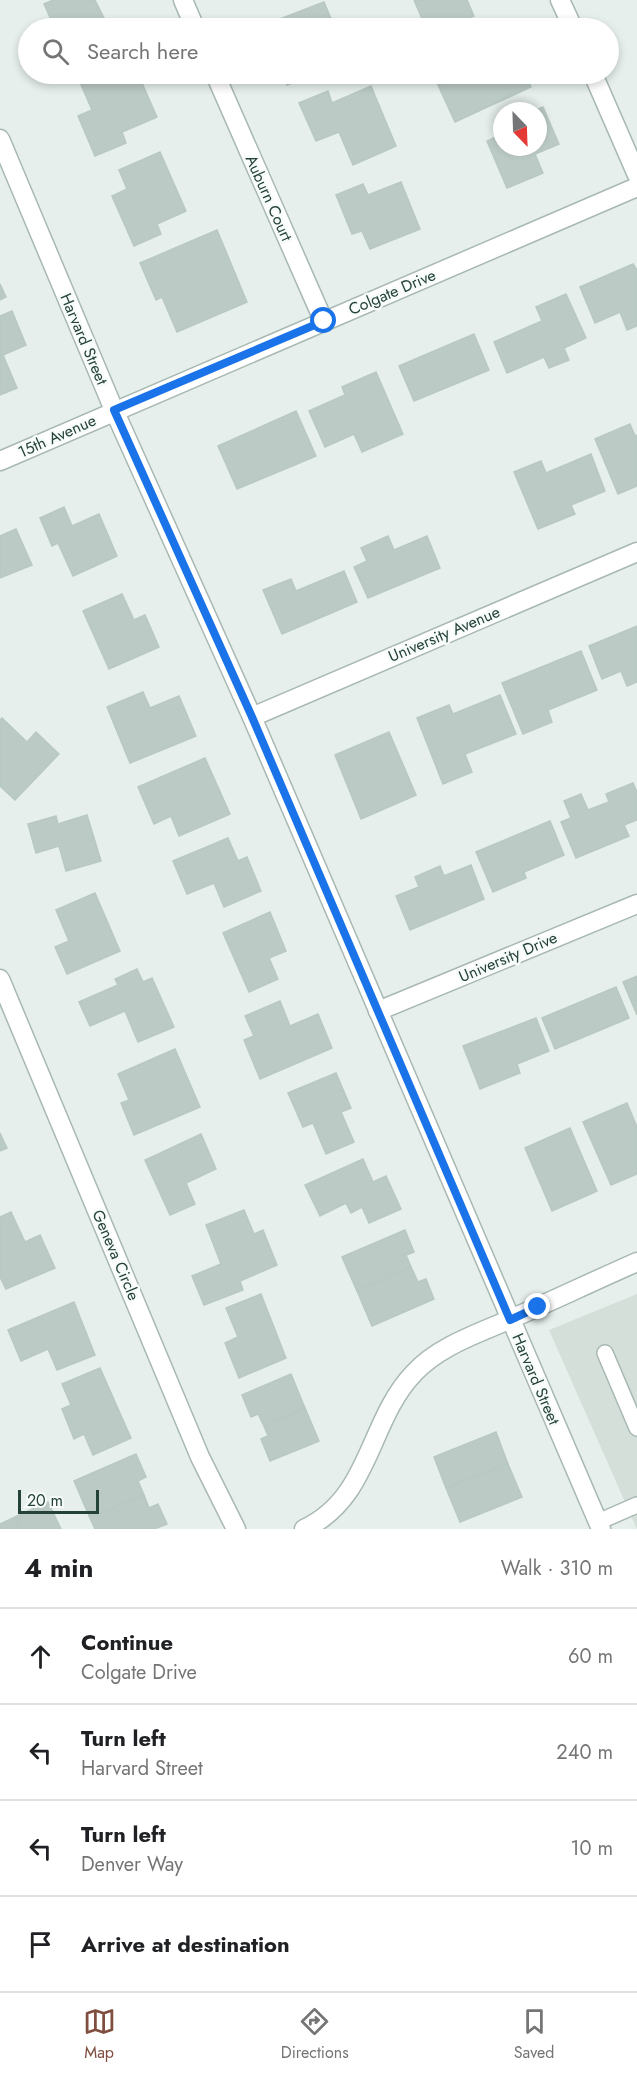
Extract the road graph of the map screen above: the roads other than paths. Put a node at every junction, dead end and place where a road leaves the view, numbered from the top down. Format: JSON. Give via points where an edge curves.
{"nodes":[{"id":1,"x":183,"y":0,"type":"edge"},
{"id":2,"x":561,"y":0,"type":"edge"},
{"id":3,"x":191,"y":18,"type":"edge"},
{"id":4,"x":569,"y":18,"type":"edge"},
{"id":5,"x":219,"y":84,"type":"edge"},
{"id":6,"x":597,"y":84,"type":"edge"},
{"id":7,"x":0,"y":139,"type":"edge"},
{"id":8,"x":637,"y":175,"type":"edge"},
{"id":9,"x":637,"y":187,"type":"edge"},
{"id":10,"x":324,"y":321,"type":"junction"},
{"id":11,"x":114,"y":410,"type":"junction"},
{"id":12,"x":0,"y":461,"type":"edge"},
{"id":13,"x":637,"y":552,"type":"edge"},
{"id":14,"x":252,"y":717,"type":"junction"},
{"id":15,"x":637,"y":904,"type":"edge"},
{"id":16,"x":0,"y":979,"type":"edge"},
{"id":17,"x":378,"y":1011,"type":"junction"},
{"id":18,"x":637,"y":1262,"type":"edge"},
{"id":19,"x":510,"y":1320,"type":"junction"},
{"id":20,"x":605,"y":1353,"type":"dead end"},
{"id":21,"x":637,"y":1428,"type":"edge"},
{"id":22,"x":637,"y":1505,"type":"edge"},
{"id":23,"x":599,"y":1526,"type":"edge"},
{"id":24,"x":236,"y":1529,"type":"edge"},
{"id":25,"x":304,"y":1529,"type":"edge"}],
"edges":[{"from":1,"to":3,"type":"street"},
{"from":2,"to":4,"type":"street"},
{"from":5,"to":10,"type":"street","name":"Auburn Court"},
{"from":6,"to":8,"type":"street"},
{"from":7,"to":11,"type":"street","name":"Harvard Street"},
{"from":9,"to":10,"type":"street","name":"Colgate Drive"},
{"from":10,"to":11,"type":"street","name":"Colgate Drive"},
{"from":11,"to":12,"type":"street","name":"15th Avenue"},
{"from":11,"to":14,"type":"street","name":"Harvard Street"},
{"from":13,"to":14,"type":"street","name":"University Avenue"},
{"from":14,"to":17,"type":"street","name":"Harvard Street"},
{"from":15,"to":17,"type":"street","name":"University Drive"},
{"from":16,"to":24,"type":"street","name":"Geneva Circle","via":[[200,1457]]},
{"from":17,"to":19,"type":"street","name":"Harvard Street"},
{"from":18,"to":19,"type":"street"},
{"from":19,"to":23,"type":"street","name":"Harvard Street"},
{"from":19,"to":25,"type":"street","via":[[460,1340],[415,1371],[388,1405],[361,1473],[337,1506]]},
{"from":20,"to":21,"type":"lane"},
{"from":22,"to":23,"type":"lane"}]}
